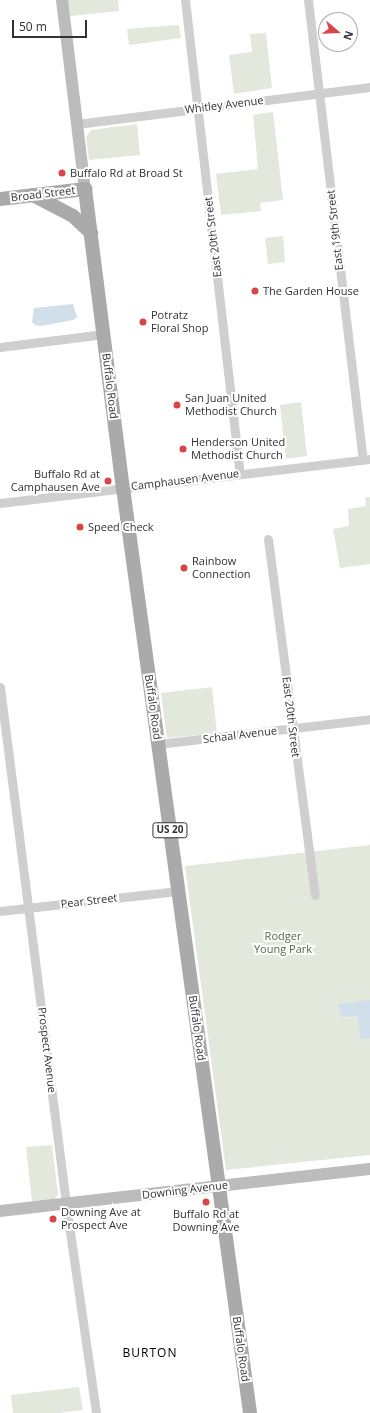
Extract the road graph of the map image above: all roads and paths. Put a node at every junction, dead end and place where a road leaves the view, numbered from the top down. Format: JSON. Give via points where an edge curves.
{"nodes":[{"id":1,"x":62,"y":0,"type":"edge"},
{"id":2,"x":184,"y":0,"type":"edge"},
{"id":3,"x":308,"y":0,"type":"edge"},
{"id":4,"x":370,"y":87,"type":"edge"},
{"id":5,"x":320,"y":93,"type":"junction"},
{"id":6,"x":198,"y":109,"type":"junction"},
{"id":7,"x":77,"y":124,"type":"junction"},
{"id":8,"x":85,"y":189,"type":"junction"},
{"id":9,"x":33,"y":195,"type":"junction"},
{"id":10,"x":0,"y":199,"type":"edge"},
{"id":11,"x":91,"y":233,"type":"junction"},
{"id":12,"x":104,"y":334,"type":"junction"},
{"id":13,"x":0,"y":348,"type":"edge"},
{"id":14,"x":366,"y":460,"type":"edge"},
{"id":15,"x":240,"y":474,"type":"junction"},
{"id":16,"x":123,"y":488,"type":"junction"},
{"id":17,"x":0,"y":503,"type":"edge"},
{"id":18,"x":268,"y":539,"type":"dead end"},
{"id":19,"x":0,"y":687,"type":"edge"},
{"id":20,"x":370,"y":720,"type":"edge"},
{"id":21,"x":293,"y":728,"type":"junction"},
{"id":22,"x":158,"y":744,"type":"junction"},
{"id":23,"x":178,"y":890,"type":"junction"},
{"id":24,"x":315,"y":895,"type":"dead end"},
{"id":25,"x":29,"y":908,"type":"junction"},
{"id":26,"x":0,"y":911,"type":"edge"},
{"id":27,"x":370,"y":1169,"type":"edge"},
{"id":28,"x":219,"y":1186,"type":"junction"},
{"id":29,"x":66,"y":1204,"type":"junction"},
{"id":30,"x":0,"y":1211,"type":"edge"},
{"id":31,"x":96,"y":1413,"type":"edge"},
{"id":32,"x":250,"y":1413,"type":"edge"}],
"edges":[{"from":1,"to":7,"type":"street","name":"Buffalo Road"},
{"from":2,"to":6,"type":"street","name":"East 20th Street"},
{"from":3,"to":5,"type":"street","name":"East 19th Street"},
{"from":4,"to":5,"type":"street","name":"Whitley Avenue"},
{"from":5,"to":6,"type":"street","name":"Whitley Avenue"},
{"from":5,"to":14,"type":"street","name":"East 19th Street"},
{"from":6,"to":7,"type":"street","name":"Whitley Avenue"},
{"from":6,"to":15,"type":"street","name":"East 20th Street"},
{"from":7,"to":8,"type":"street","name":"Buffalo Road"},
{"from":8,"to":9,"type":"main road","name":"Broad Street"},
{"from":8,"to":11,"type":"main road","name":"Buffalo Road","number":"US 20"},
{"from":9,"to":10,"type":"main road","name":"Broad Street"},
{"from":9,"to":11,"type":"main road","via":[[66,212]]},
{"from":11,"to":12,"type":"main road","name":"Buffalo Road","number":"US 20"},
{"from":12,"to":13,"type":"street"},
{"from":12,"to":16,"type":"main road","name":"Buffalo Road","number":"US 20"},
{"from":14,"to":15,"type":"street","name":"Camphausen Avenue"},
{"from":15,"to":16,"type":"street","name":"Camphausen Avenue"},
{"from":16,"to":17,"type":"street","name":"Camphausen Avenue"},
{"from":16,"to":22,"type":"main road","name":"Buffalo Road","number":"US 20"},
{"from":18,"to":21,"type":"street","name":"East 20th Street"},
{"from":19,"to":25,"type":"street","name":"Prospect Avenue"},
{"from":20,"to":21,"type":"street","name":"Schaal Avenue"},
{"from":21,"to":22,"type":"street","name":"Schaal Avenue"},
{"from":21,"to":24,"type":"street","name":"East 20th Street"},
{"from":22,"to":23,"type":"main road","name":"Buffalo Road","number":"US 20"},
{"from":23,"to":25,"type":"street","name":"Pear Street"},
{"from":23,"to":28,"type":"main road","name":"Buffalo Road","number":"US 20"},
{"from":25,"to":26,"type":"street","name":"Pear Street"},
{"from":25,"to":29,"type":"street","name":"Prospect Avenue"},
{"from":27,"to":28,"type":"street","name":"Downing Avenue"},
{"from":28,"to":29,"type":"street","name":"Downing Avenue"},
{"from":28,"to":32,"type":"main road","name":"Buffalo Road","number":"US 20"},
{"from":29,"to":30,"type":"street","name":"Downing Avenue"},
{"from":29,"to":31,"type":"street","name":"Prospect Avenue"}]}
